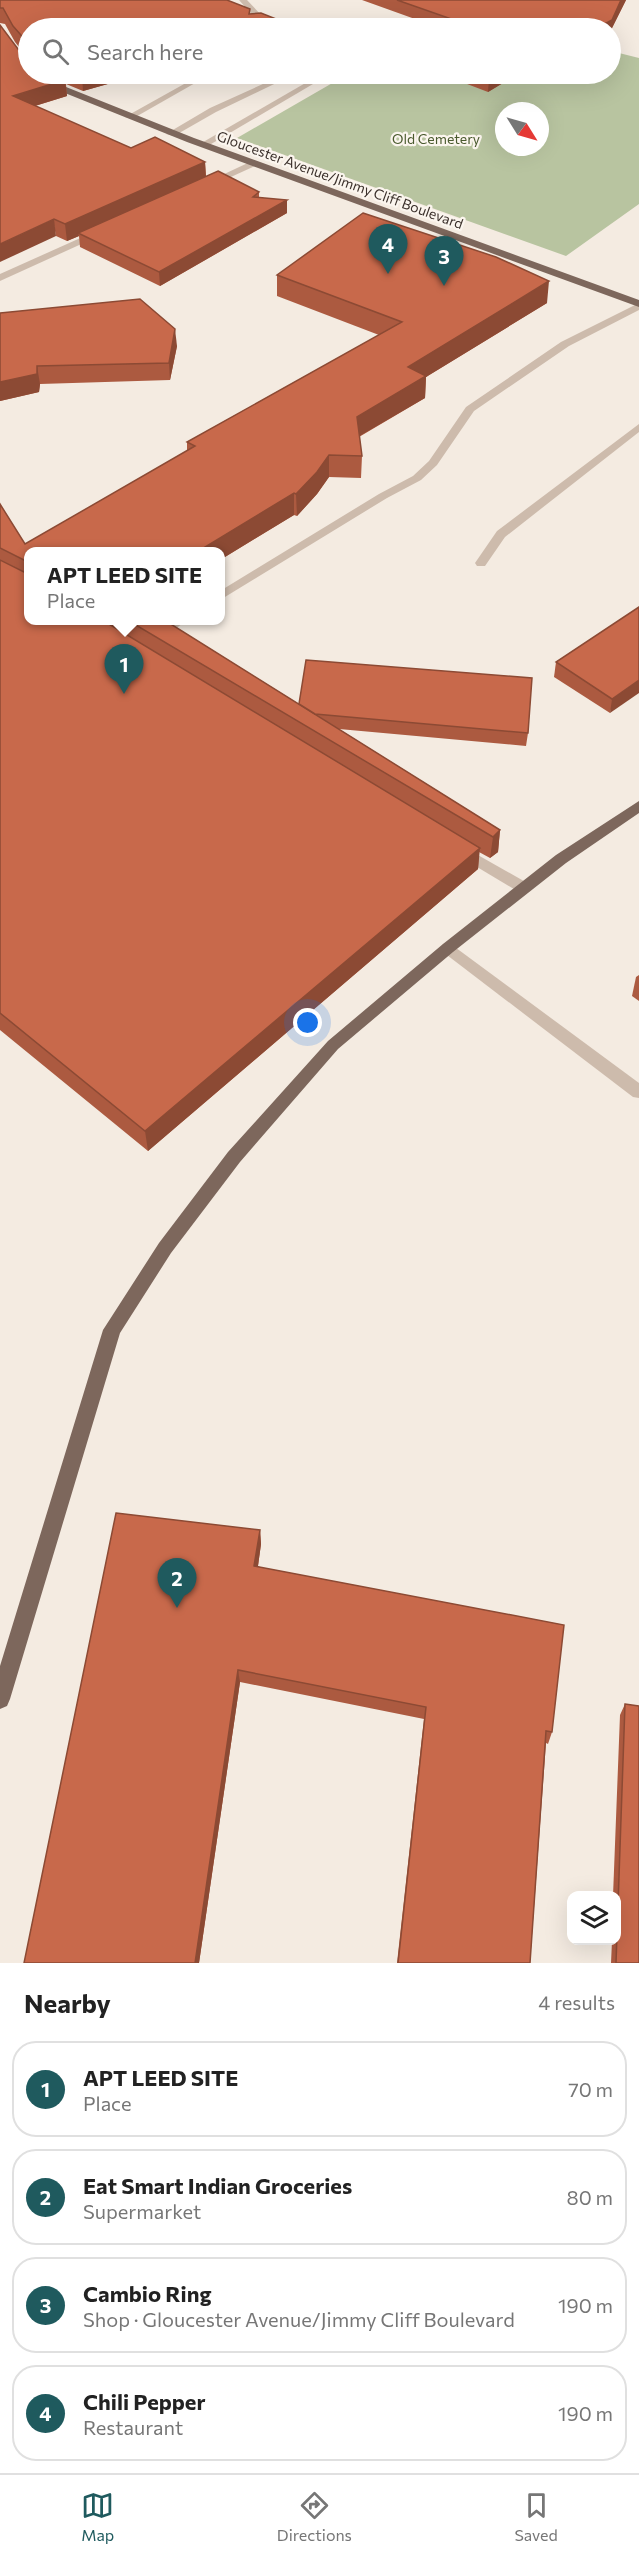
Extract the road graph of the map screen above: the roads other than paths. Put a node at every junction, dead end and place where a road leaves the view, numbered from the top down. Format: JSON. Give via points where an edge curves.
{"nodes":[{"id":1,"x":243,"y":0,"type":"edge"},
{"id":2,"x":259,"y":18,"type":"edge"},
{"id":3,"x":50,"y":84,"type":"edge"},
{"id":4,"x":189,"y":84,"type":"edge"},
{"id":5,"x":269,"y":84,"type":"edge"},
{"id":6,"x":309,"y":84,"type":"edge"},
{"id":7,"x":129,"y":117,"type":"junction"},
{"id":8,"x":171,"y":134,"type":"junction"},
{"id":9,"x":203,"y":145,"type":"junction"},
{"id":10,"x":252,"y":164,"type":"junction"},
{"id":11,"x":200,"y":188,"type":"edge"},
{"id":12,"x":105,"y":231,"type":"edge"},
{"id":13,"x":0,"y":278,"type":"edge"},
{"id":14,"x":639,"y":305,"type":"edge"},
{"id":15,"x":639,"y":427,"type":"edge"},
{"id":16,"x":481,"y":563,"type":"dead end"},
{"id":17,"x":225,"y":593,"type":"edge"},
{"id":18,"x":639,"y":806,"type":"edge"},
{"id":19,"x":453,"y":846,"type":"edge"},
{"id":20,"x":524,"y":888,"type":"junction"},
{"id":21,"x":448,"y":948,"type":"junction"},
{"id":22,"x":639,"y":1092,"type":"edge"},
{"id":23,"x":0,"y":1699,"type":"edge"}],
"edges":[{"from":1,"to":2,"type":"street"},
{"from":3,"to":7,"type":"main road","name":"Gloucester Avenue/Jimmy Cliff Boulevard"},
{"from":4,"to":7,"type":"street"},
{"from":5,"to":8,"type":"street"},
{"from":6,"to":9,"type":"street"},
{"from":7,"to":8,"type":"main road","name":"Gloucester Avenue/Jimmy Cliff Boulevard"},
{"from":8,"to":9,"type":"main road","name":"Gloucester Avenue/Jimmy Cliff Boulevard"},
{"from":9,"to":10,"type":"main road","name":"Gloucester Avenue/Jimmy Cliff Boulevard"},
{"from":10,"to":11,"type":"street"},
{"from":10,"to":14,"type":"main road","name":"Gloucester Avenue/Jimmy Cliff Boulevard"},
{"from":12,"to":13,"type":"street"},
{"from":14,"to":17,"type":"street","via":[[565,344],[470,409],[433,463],[417,478]]},
{"from":15,"to":16,"type":"street","via":[[501,534]]},
{"from":18,"to":20,"type":"main road"},
{"from":19,"to":20,"type":"street"},
{"from":20,"to":21,"type":"main road"},
{"from":21,"to":22,"type":"street"},
{"from":21,"to":23,"type":"main road","via":[[333,1045],[288,1094],[172,1238],[112,1330]]}]}
